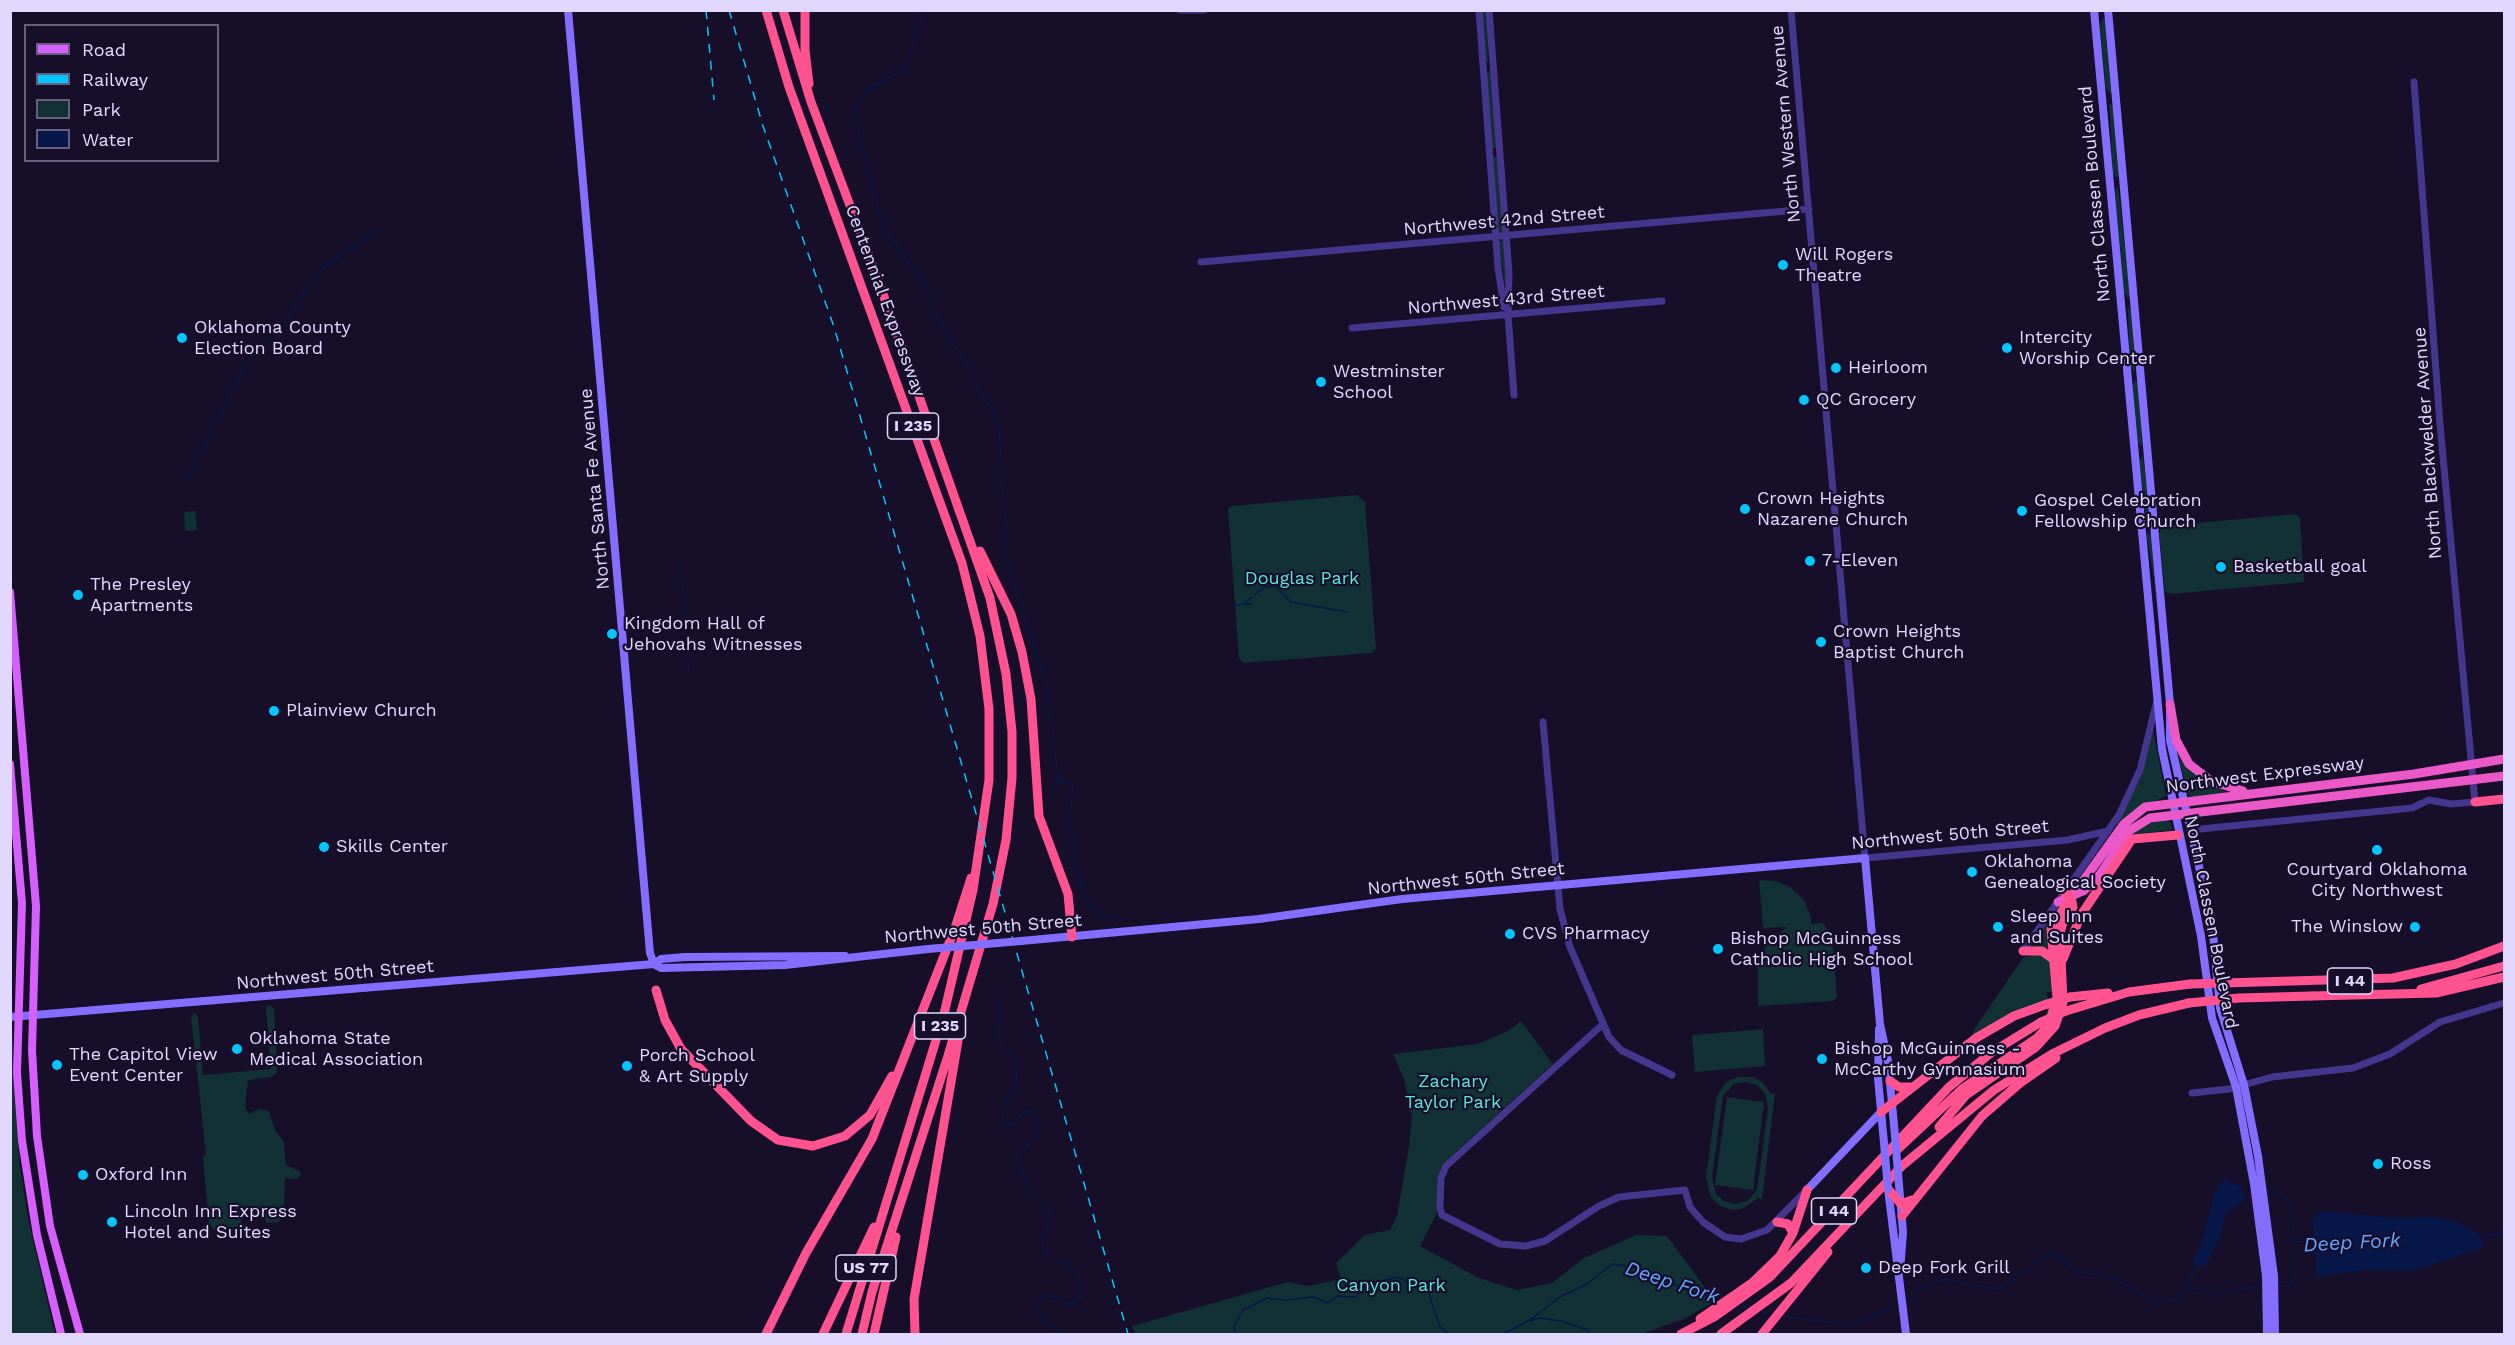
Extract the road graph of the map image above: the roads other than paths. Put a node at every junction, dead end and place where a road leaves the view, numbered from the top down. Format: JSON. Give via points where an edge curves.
{"nodes":[{"id":1,"x":568,"y":10,"type":"edge"},
{"id":2,"x":783,"y":10,"type":"edge"},
{"id":3,"x":805,"y":10,"type":"edge"},
{"id":4,"x":1204,"y":10,"type":"edge"},
{"id":5,"x":1479,"y":10,"type":"edge"},
{"id":6,"x":1490,"y":10,"type":"edge"},
{"id":7,"x":1791,"y":10,"type":"edge"},
{"id":8,"x":2094,"y":10,"type":"edge"},
{"id":9,"x":2108,"y":10,"type":"edge"},
{"id":10,"x":1180,"y":12,"type":"edge"},
{"id":11,"x":766,"y":13,"type":"edge"},
{"id":12,"x":2414,"y":82,"type":"dead end"},
{"id":13,"x":811,"y":102,"type":"junction"},
{"id":14,"x":1809,"y":209,"type":"junction"},
{"id":15,"x":1506,"y":236,"type":"junction"},
{"id":16,"x":1496,"y":237,"type":"junction"},
{"id":17,"x":1201,"y":262,"type":"dead end"},
{"id":18,"x":1662,"y":301,"type":"dead end"},
{"id":19,"x":1508,"y":315,"type":"junction"},
{"id":20,"x":1352,"y":328,"type":"dead end"},
{"id":21,"x":1514,"y":395,"type":"dead end"},
{"id":22,"x":955,"y":497,"type":"junction"},
{"id":23,"x":10,"y":591,"type":"edge"},
{"id":24,"x":12,"y":619,"type":"edge"},
{"id":25,"x":2157,"y":698,"type":"junction"},
{"id":26,"x":2170,"y":704,"type":"junction"},
{"id":27,"x":1543,"y":722,"type":"dead end"},
{"id":28,"x":2505,"y":759,"type":"edge"},
{"id":29,"x":10,"y":764,"type":"edge"},
{"id":30,"x":2472,"y":766,"type":"junction"},
{"id":31,"x":2505,"y":776,"type":"edge"},
{"id":32,"x":2473,"y":779,"type":"junction"},
{"id":33,"x":2252,"y":793,"type":"junction"},
{"id":34,"x":2505,"y":799,"type":"edge"},
{"id":35,"x":2184,"y":801,"type":"junction"},
{"id":36,"x":2174,"y":802,"type":"junction"},
{"id":37,"x":2475,"y":802,"type":"junction"},
{"id":38,"x":2186,"y":812,"type":"junction"},
{"id":39,"x":2174,"y":814,"type":"junction"},
{"id":40,"x":2124,"y":824,"type":"junction"},
{"id":41,"x":2190,"y":830,"type":"junction"},
{"id":42,"x":2108,"y":831,"type":"junction"},
{"id":43,"x":2178,"y":835,"type":"junction"},
{"id":44,"x":2083,"y":838,"type":"junction"},
{"id":45,"x":981,"y":847,"type":"junction"},
{"id":46,"x":2094,"y":853,"type":"junction"},
{"id":47,"x":1865,"y":858,"type":"junction"},
{"id":48,"x":2097,"y":879,"type":"junction"},
{"id":49,"x":1557,"y":885,"type":"junction"},
{"id":50,"x":2068,"y":895,"type":"junction"},
{"id":51,"x":2058,"y":902,"type":"joint"},
{"id":52,"x":1067,"y":937,"type":"junction"},
{"id":53,"x":2060,"y":941,"type":"junction"},
{"id":54,"x":2505,"y":946,"type":"edge"},
{"id":55,"x":2023,"y":951,"type":"joint"},
{"id":56,"x":2053,"y":958,"type":"junction"},
{"id":57,"x":654,"y":964,"type":"junction"},
{"id":58,"x":2505,"y":966,"type":"edge"},
{"id":59,"x":2061,"y":970,"type":"junction"},
{"id":60,"x":2505,"y":977,"type":"edge"},
{"id":61,"x":656,"y":990,"type":"dead end"},
{"id":62,"x":2129,"y":992,"type":"junction"},
{"id":63,"x":2395,"y":995,"type":"junction"},
{"id":64,"x":965,"y":1000,"type":"junction"},
{"id":65,"x":2505,"y":1003,"type":"edge"},
{"id":66,"x":924,"y":1008,"type":"junction"},
{"id":67,"x":33,"y":1015,"type":"junction"},
{"id":68,"x":14,"y":1017,"type":"edge"},
{"id":69,"x":1880,"y":1024,"type":"junction"},
{"id":70,"x":1602,"y":1025,"type":"junction"},
{"id":71,"x":2088,"y":1035,"type":"junction"},
{"id":72,"x":1672,"y":1075,"type":"dead end"},
{"id":73,"x":1890,"y":1081,"type":"junction"},
{"id":74,"x":2240,"y":1086,"type":"junction"},
{"id":75,"x":1915,"y":1087,"type":"junction"},
{"id":76,"x":2192,"y":1093,"type":"dead end"},
{"id":77,"x":1892,"y":1103,"type":"junction"},
{"id":78,"x":1881,"y":1112,"type":"junction"},
{"id":79,"x":1882,"y":1123,"type":"junction"},
{"id":80,"x":1865,"y":1127,"type":"junction"},
{"id":81,"x":1894,"y":1133,"type":"junction"},
{"id":82,"x":1883,"y":1139,"type":"junction"},
{"id":83,"x":1926,"y":1143,"type":"junction"},
{"id":84,"x":1864,"y":1178,"type":"junction"},
{"id":85,"x":906,"y":1190,"type":"junction"},
{"id":86,"x":1807,"y":1190,"type":"junction"},
{"id":87,"x":1889,"y":1193,"type":"junction"},
{"id":88,"x":1912,"y":1200,"type":"junction"},
{"id":89,"x":886,"y":1201,"type":"junction"},
{"id":90,"x":1901,"y":1204,"type":"junction"},
{"id":91,"x":1902,"y":1216,"type":"junction"},
{"id":92,"x":1777,"y":1222,"type":"junction"},
{"id":93,"x":1844,"y":1229,"type":"junction"},
{"id":94,"x":1793,"y":1233,"type":"junction"},
{"id":95,"x":1900,"y":1273,"type":"junction"},
{"id":96,"x":1754,"y":1286,"type":"junction"},
{"id":97,"x":1712,"y":1315,"type":"junction"},
{"id":98,"x":767,"y":1332,"type":"edge"},
{"id":99,"x":1763,"y":1334,"type":"edge"},
{"id":100,"x":2271,"y":1334,"type":"edge"},
{"id":101,"x":61,"y":1335,"type":"edge"},
{"id":102,"x":80,"y":1335,"type":"edge"},
{"id":103,"x":823,"y":1335,"type":"edge"},
{"id":104,"x":846,"y":1335,"type":"edge"},
{"id":105,"x":862,"y":1335,"type":"edge"},
{"id":106,"x":874,"y":1335,"type":"edge"},
{"id":107,"x":915,"y":1335,"type":"edge"},
{"id":108,"x":1676,"y":1335,"type":"edge"},
{"id":109,"x":1681,"y":1335,"type":"edge"},
{"id":110,"x":1721,"y":1335,"type":"edge"},
{"id":111,"x":1906,"y":1335,"type":"edge"}],
"edges":[{"from":1,"to":57,"type":"main road","name":"North Santa Fe Avenue"},
{"from":2,"to":13,"type":"highway","name":"Centennial Expressway","number":"I 235"},
{"from":3,"to":13,"type":"highway"},
{"from":4,"to":10,"type":"street"},
{"from":5,"to":16,"type":"street"},
{"from":6,"to":15,"type":"street"},
{"from":7,"to":14,"type":"street","name":"North Western Avenue"},
{"from":8,"to":25,"type":"main road","name":"North Classen Boulevard"},
{"from":9,"to":26,"type":"main road","name":"North Classen Boulevard"},
{"from":11,"to":45,"type":"highway","name":"Centennial Expressway","number":"I 235","via":[[789,87],[936,487],[974,607],[990,731]]},
{"from":12,"to":30,"type":"street","name":"North Blackwelder Avenue"},
{"from":13,"to":22,"type":"highway","name":"Centennial Expressway","number":"I 235"},
{"from":14,"to":15,"type":"street","name":"Northwest 42nd Street"},
{"from":14,"to":47,"type":"street","name":"North Western Avenue"},
{"from":15,"to":16,"type":"street","name":"Northwest 42nd Street"},
{"from":15,"to":19,"type":"street"},
{"from":16,"to":17,"type":"street","name":"Northwest 42nd Street"},
{"from":16,"to":19,"type":"street","via":[[1499,277]]},
{"from":18,"to":19,"type":"street","name":"Northwest 43rd Street"},
{"from":19,"to":20,"type":"street","name":"Northwest 43rd Street"},
{"from":19,"to":21,"type":"street"},
{"from":22,"to":52,"type":"highway","via":[[1018,636],[1031,699],[1039,816],[1068,894]]},
{"from":22,"to":64,"type":"highway","name":"Centennial Expressway","number":"I 235","via":[[997,625],[1012,732],[1012,778],[1000,870]]},
{"from":23,"to":24,"type":"main road"},
{"from":24,"to":67,"type":"main road","via":[[36,906]]},
{"from":25,"to":36,"type":"main road","name":"North Classen Boulevard","via":[[2162,749]]},
{"from":25,"to":42,"type":"street","via":[[2140,770]]},
{"from":26,"to":33,"type":"highway","via":[[2179,748],[2189,764],[2211,781]]},
{"from":26,"to":35,"type":"main road","name":"North Classen Boulevard","via":[[2170,740]]},
{"from":27,"to":49,"type":"street"},
{"from":28,"to":30,"type":"highway","name":"Northwest Expressway"},
{"from":29,"to":68,"type":"main road","via":[[21,901]]},
{"from":30,"to":32,"type":"street","name":"North Blackwelder Avenue"},
{"from":30,"to":33,"type":"highway","name":"Northwest Expressway"},
{"from":31,"to":32,"type":"highway","name":"Northwest Expressway"},
{"from":32,"to":37,"type":"street","name":"North Blackwelder Avenue"},
{"from":32,"to":38,"type":"highway","name":"Northwest Expressway"},
{"from":33,"to":35,"type":"highway","name":"Northwest Expressway"},
{"from":34,"to":37,"type":"highway"},
{"from":35,"to":36,"type":"highway","name":"Northwest Expressway"},
{"from":35,"to":38,"type":"main road","name":"North Classen Boulevard"},
{"from":36,"to":39,"type":"main road","name":"North Classen Boulevard"},
{"from":36,"to":40,"type":"highway","name":"Northwest Expressway","via":[[2145,807]]},
{"from":37,"to":41,"type":"street","via":[[2451,804],[2429,800],[2412,808]]},
{"from":38,"to":39,"type":"highway","name":"Northwest Expressway"},
{"from":38,"to":41,"type":"main road","name":"North Classen Boulevard"},
{"from":39,"to":43,"type":"main road","name":"North Classen Boulevard"},
{"from":39,"to":48,"type":"highway","name":"Northwest Expressway","via":[[2150,818],[2135,826]]},
{"from":40,"to":42,"type":"highway"},
{"from":40,"to":50,"type":"highway","name":"Northwest Expressway"},
{"from":41,"to":74,"type":"main road","name":"North Classen Boulevard","via":[[2212,923],[2220,1008]]},
{"from":42,"to":44,"type":"street","name":"Northwest 50th Street"},
{"from":42,"to":46,"type":"street"},
{"from":43,"to":59,"type":"highway","via":[[2132,839],[2076,923]]},
{"from":43,"to":74,"type":"main road","name":"North Classen Boulevard","via":[[2201,936],[2212,1018]]},
{"from":44,"to":46,"type":"street","via":[[2097,844]]},
{"from":44,"to":47,"type":"street","name":"Northwest 50th Street"},
{"from":45,"to":66,"type":"highway"},
{"from":45,"to":89,"type":"highway","name":"Centennial Expressway","number":"I 235","via":[[944,1014]]},
{"from":46,"to":50,"type":"street"},
{"from":47,"to":49,"type":"main road","name":"Northwest 50th Street"},
{"from":47,"to":69,"type":"main road","name":"North Western Avenue"},
{"from":48,"to":50,"type":"highway"},
{"from":48,"to":53,"type":"highway"},
{"from":49,"to":52,"type":"main road","name":"Northwest 50th Street"},
{"from":49,"to":70,"type":"street","via":[[1563,927]]},
{"from":50,"to":51,"type":"highway"},
{"from":50,"to":53,"type":"highway","via":[[2073,907],[2063,922]]},
{"from":50,"to":56,"type":"highway","via":[[2051,929]]},
{"from":51,"to":55,"type":"street"},
{"from":52,"to":57,"type":"main road","name":"Northwest 50th Street","bridge":true,"via":[[766,966],[661,968]]},
{"from":53,"to":59,"type":"highway"},
{"from":54,"to":62,"type":"highway","number":"I 44","bridge":true,"via":[[2457,964],[2393,978],[2190,984]]},
{"from":55,"to":56,"type":"highway","via":[[2042,951]]},
{"from":56,"to":84,"type":"highway","via":[[2056,1006],[2042,1033],[1962,1089]]},
{"from":57,"to":67,"type":"main road","name":"Northwest 50th Street"},
{"from":58,"to":63,"type":"highway"},
{"from":59,"to":83,"type":"highway","via":[[2062,1008],[2051,1033],[1966,1095]]},
{"from":60,"to":63,"type":"highway","number":"I 44","via":[[2451,990]]},
{"from":61,"to":66,"type":"highway","via":[[669,1030],[692,1061],[760,1130],[802,1146],[835,1141],[867,1119]]},
{"from":62,"to":75,"type":"highway","bridge":true,"via":[[2070,997],[2014,1016],[1983,1034]]},
{"from":62,"to":84,"type":"highway","number":"I 44","bridge":true,"via":[[2066,1011],[2006,1042],[1956,1080]]},
{"from":63,"to":71,"type":"highway","number":"I 44","bridge":true,"via":[[2239,998],[2190,1003],[2139,1015]]},
{"from":64,"to":85,"type":"highway","name":"Centennial Expressway","number":"I 235"},
{"from":64,"to":107,"type":"highway","via":[[914,1299]]},
{"from":65,"to":74,"type":"street","via":[[2440,1022],[2374,1062],[2319,1074],[2272,1077]]},
{"from":66,"to":98,"type":"highway","via":[[872,1138],[806,1253]]},
{"from":67,"to":68,"type":"main road","name":"Northwest 50th Street"},
{"from":67,"to":102,"type":"main road","via":[[33,1074],[42,1181],[57,1257]]},
{"from":68,"to":101,"type":"main road","via":[[25,1168]]},
{"from":69,"to":73,"type":"main road","name":"North Western Avenue"},
{"from":69,"to":78,"type":"main road","name":"North Western Avenue","via":[[1877,1047]]},
{"from":70,"to":72,"type":"street","via":[[1621,1050]]},
{"from":70,"to":92,"type":"street","via":[[1446,1166],[1440,1209],[1448,1219],[1500,1244],[1526,1246],[1545,1241],[1619,1197],[1685,1190],[1696,1215],[1725,1237],[1751,1237]]},
{"from":71,"to":83,"type":"highway","number":"I 44","via":[[1994,1090]]},
{"from":71,"to":88,"type":"highway","via":[[1996,1102]]},
{"from":73,"to":75,"type":"highway","via":[[1899,1087]]},
{"from":73,"to":77,"type":"main road","name":"North Western Avenue"},
{"from":74,"to":76,"type":"street"},
{"from":74,"to":100,"type":"main road","name":"North Classen Boulevard","via":[[2270,1276]]},
{"from":75,"to":77,"type":"highway"},
{"from":77,"to":78,"type":"highway"},
{"from":77,"to":81,"type":"main road","name":"North Western Avenue"},
{"from":78,"to":79,"type":"main road","name":"North Western Avenue"},
{"from":78,"to":80,"type":"main road"},
{"from":79,"to":80,"type":"main road"},
{"from":79,"to":81,"type":"main road"},
{"from":79,"to":82,"type":"main road","name":"North Western Avenue"},
{"from":80,"to":82,"type":"main road","via":[[1874,1128]]},
{"from":80,"to":86,"type":"main road"},
{"from":81,"to":90,"type":"main road","name":"North Western Avenue","bridge":true},
{"from":82,"to":87,"type":"main road","name":"North Western Avenue","bridge":true},
{"from":83,"to":93,"type":"highway","number":"I 44"},
{"from":84,"to":96,"type":"highway","number":"I 44","via":[[1783,1265]]},
{"from":85,"to":105,"type":"highway","number":"US 77"},
{"from":85,"to":106,"type":"highway"},
{"from":86,"to":92,"type":"street"},
{"from":86,"to":94,"type":"highway"},
{"from":87,"to":90,"type":"highway"},
{"from":87,"to":95,"type":"main road","name":"North Western Avenue"},
{"from":88,"to":90,"type":"highway"},
{"from":88,"to":91,"type":"highway"},
{"from":89,"to":103,"type":"highway"},
{"from":89,"to":104,"type":"highway","number":"US 77"},
{"from":90,"to":91,"type":"main road","name":"North Western Avenue"},
{"from":91,"to":95,"type":"main road","name":"North Western Avenue"},
{"from":92,"to":94,"type":"highway","via":[[1788,1224]]},
{"from":93,"to":99,"type":"highway","via":[[1818,1269]]},
{"from":93,"to":110,"type":"highway","number":"I 44","via":[[1777,1295]]},
{"from":94,"to":96,"type":"highway","via":[[1780,1256]]},
{"from":95,"to":111,"type":"main road","name":"North Western Avenue"},
{"from":96,"to":97,"type":"highway","number":"I 44"},
{"from":97,"to":108,"type":"highway"},
{"from":97,"to":109,"type":"highway","number":"I 44"}]}
